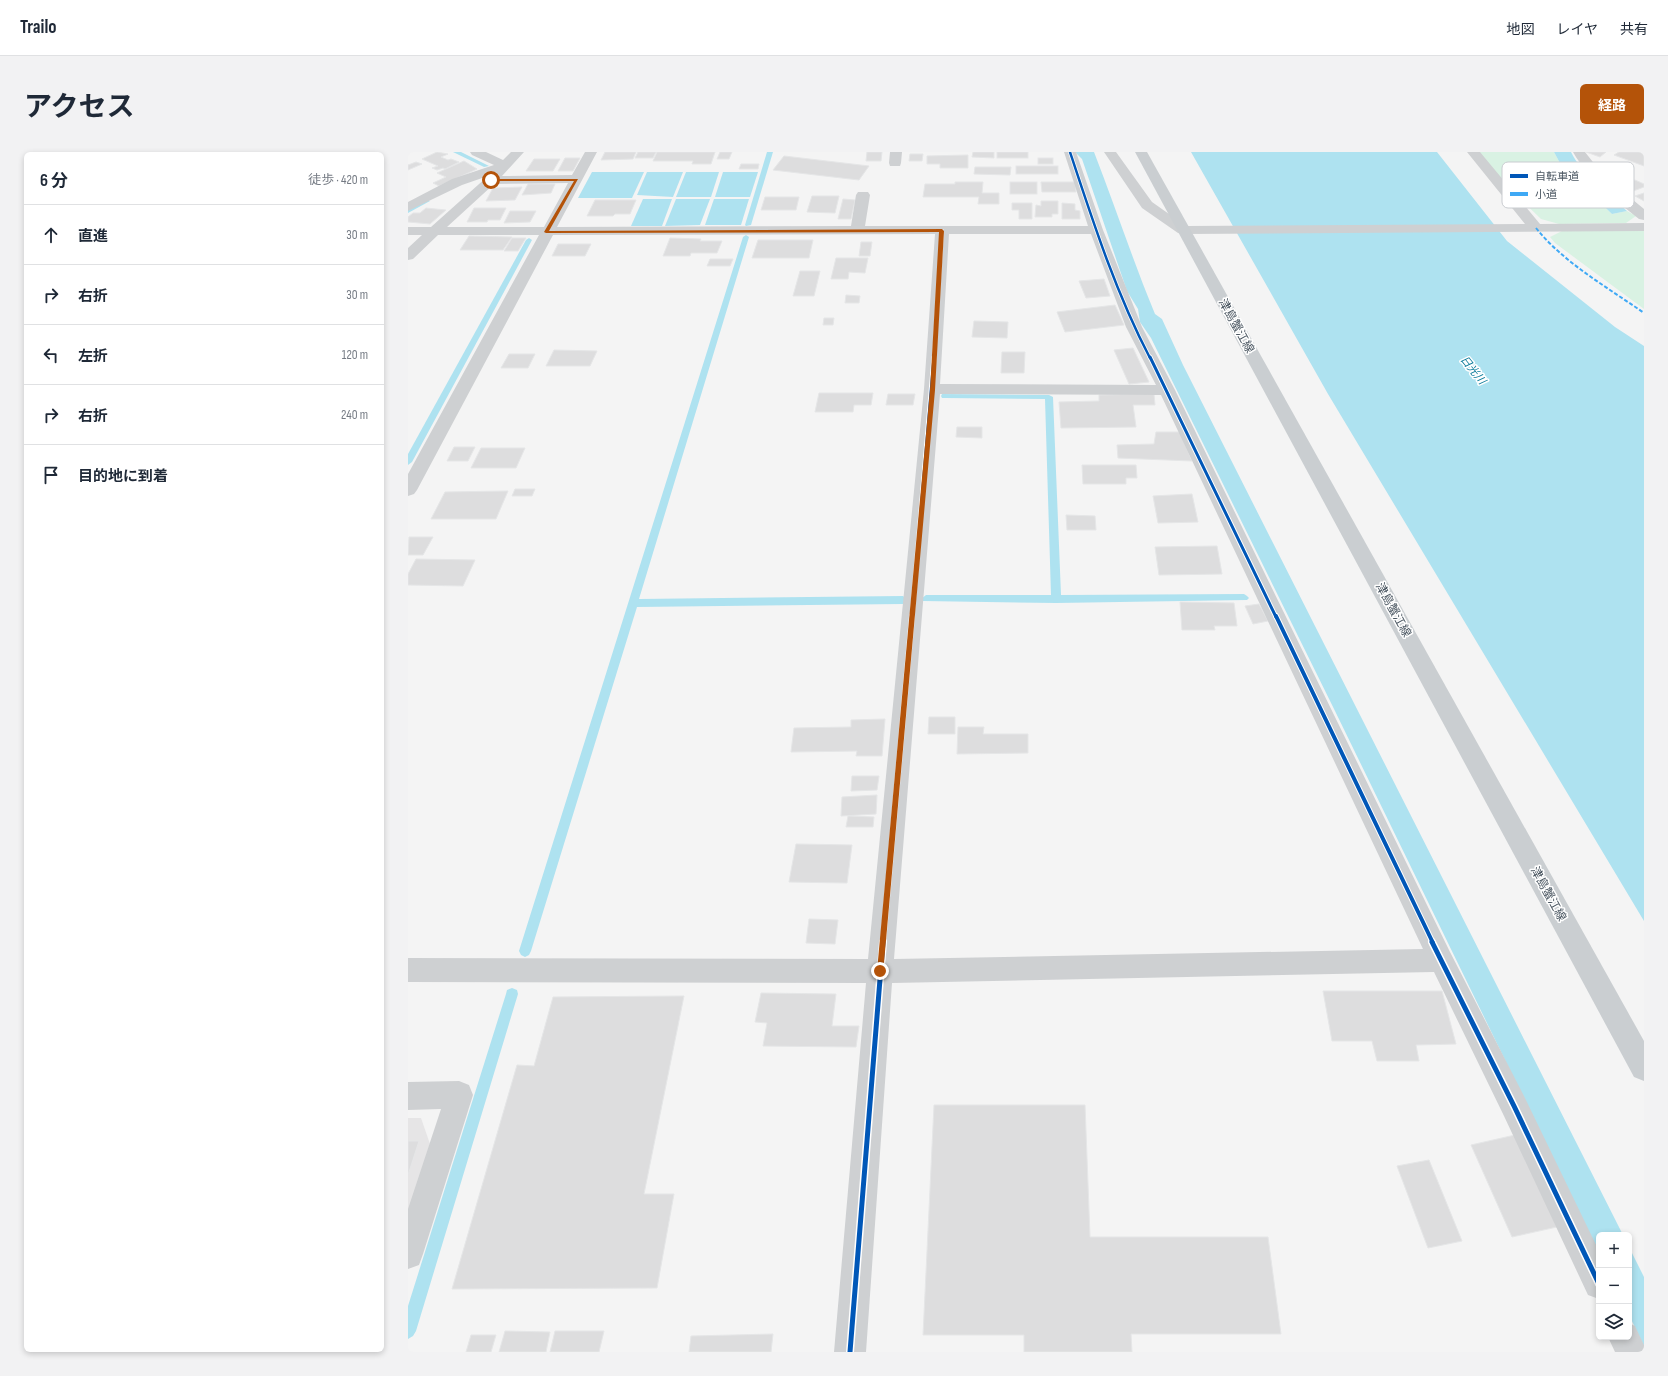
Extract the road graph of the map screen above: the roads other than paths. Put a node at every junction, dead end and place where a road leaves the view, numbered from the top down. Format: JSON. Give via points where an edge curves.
{"nodes":[{"id":1,"x":476,"y":152,"type":"edge"},
{"id":2,"x":518,"y":152,"type":"edge"},
{"id":3,"x":591,"y":152,"type":"edge"},
{"id":4,"x":1070,"y":152,"type":"edge"},
{"id":5,"x":1110,"y":152,"type":"edge"},
{"id":6,"x":1141,"y":152,"type":"edge"},
{"id":7,"x":1473,"y":152,"type":"edge"},
{"id":8,"x":1579,"y":152,"type":"edge"},
{"id":9,"x":1584,"y":162,"type":"edge"},
{"id":10,"x":503,"y":166,"type":"junction"},
{"id":11,"x":576,"y":179,"type":"junction"},
{"id":12,"x":491,"y":180,"type":"junction"},
{"id":13,"x":1502,"y":190,"type":"edge"},
{"id":14,"x":863,"y":195,"type":"dead end"},
{"id":15,"x":408,"y":207,"type":"edge"},
{"id":16,"x":1516,"y":208,"type":"edge"},
{"id":17,"x":1634,"y":208,"type":"edge"},
{"id":18,"x":1644,"y":216,"type":"edge"},
{"id":19,"x":1644,"y":227,"type":"edge"},
{"id":20,"x":1531,"y":228,"type":"junction"},
{"id":21,"x":1096,"y":230,"type":"junction"},
{"id":22,"x":1182,"y":230,"type":"junction"},
{"id":23,"x":408,"y":231,"type":"edge"},
{"id":24,"x":433,"y":231,"type":"junction"},
{"id":25,"x":857,"y":231,"type":"junction"},
{"id":26,"x":942,"y":231,"type":"junction"},
{"id":27,"x":546,"y":232,"type":"junction"},
{"id":28,"x":408,"y":256,"type":"edge"},
{"id":29,"x":932,"y":390,"type":"junction"},
{"id":30,"x":1167,"y":390,"type":"junction"},
{"id":31,"x":408,"y":490,"type":"edge"},
{"id":32,"x":1442,"y":960,"type":"junction"},
{"id":33,"x":408,"y":970,"type":"edge"},
{"id":34,"x":880,"y":971,"type":"junction"},
{"id":35,"x":1644,"y":1068,"type":"edge"},
{"id":36,"x":408,"y":1096,"type":"edge"},
{"id":37,"x":408,"y":1254,"type":"edge"},
{"id":38,"x":1596,"y":1278,"type":"edge"},
{"id":39,"x":1625,"y":1340,"type":"edge"},
{"id":40,"x":850,"y":1352,"type":"edge"},
{"id":41,"x":1631,"y":1352,"type":"edge"}],
"edges":[{"from":1,"to":10,"type":"street"},
{"from":2,"to":10,"type":"street"},
{"from":3,"to":11,"type":"street"},
{"from":4,"to":21,"type":"street"},
{"from":5,"to":22,"type":"street","via":[[1147,205]]},
{"from":6,"to":22,"type":"main road","name":"津島蟹江線"},
{"from":7,"to":13,"type":"street"},
{"from":8,"to":9,"type":"street"},
{"from":10,"to":12,"type":"street"},
{"from":10,"to":15,"type":"street","via":[[457,182]]},
{"from":11,"to":12,"type":"street"},
{"from":11,"to":27,"type":"street"},
{"from":12,"to":24,"type":"street"},
{"from":14,"to":25,"type":"street"},
{"from":16,"to":20,"type":"street"},
{"from":17,"to":18,"type":"street"},
{"from":19,"to":20,"type":"street"},
{"from":20,"to":22,"type":"street"},
{"from":21,"to":26,"type":"street"},
{"from":21,"to":30,"type":"street","via":[[1134,327]]},
{"from":22,"to":35,"type":"main road","name":"津島蟹江線"},
{"from":23,"to":24,"type":"street"},
{"from":24,"to":27,"type":"street"},
{"from":24,"to":28,"type":"street"},
{"from":25,"to":26,"type":"street"},
{"from":25,"to":27,"type":"street"},
{"from":26,"to":29,"type":"street"},
{"from":27,"to":31,"type":"street"},
{"from":29,"to":30,"type":"street"},
{"from":29,"to":34,"type":"street"},
{"from":30,"to":32,"type":"street"},
{"from":32,"to":34,"type":"street"},
{"from":32,"to":38,"type":"street"},
{"from":33,"to":34,"type":"street"},
{"from":34,"to":40,"type":"street"},
{"from":36,"to":37,"type":"street","via":[[459,1095]]},
{"from":39,"to":41,"type":"street"}]}
